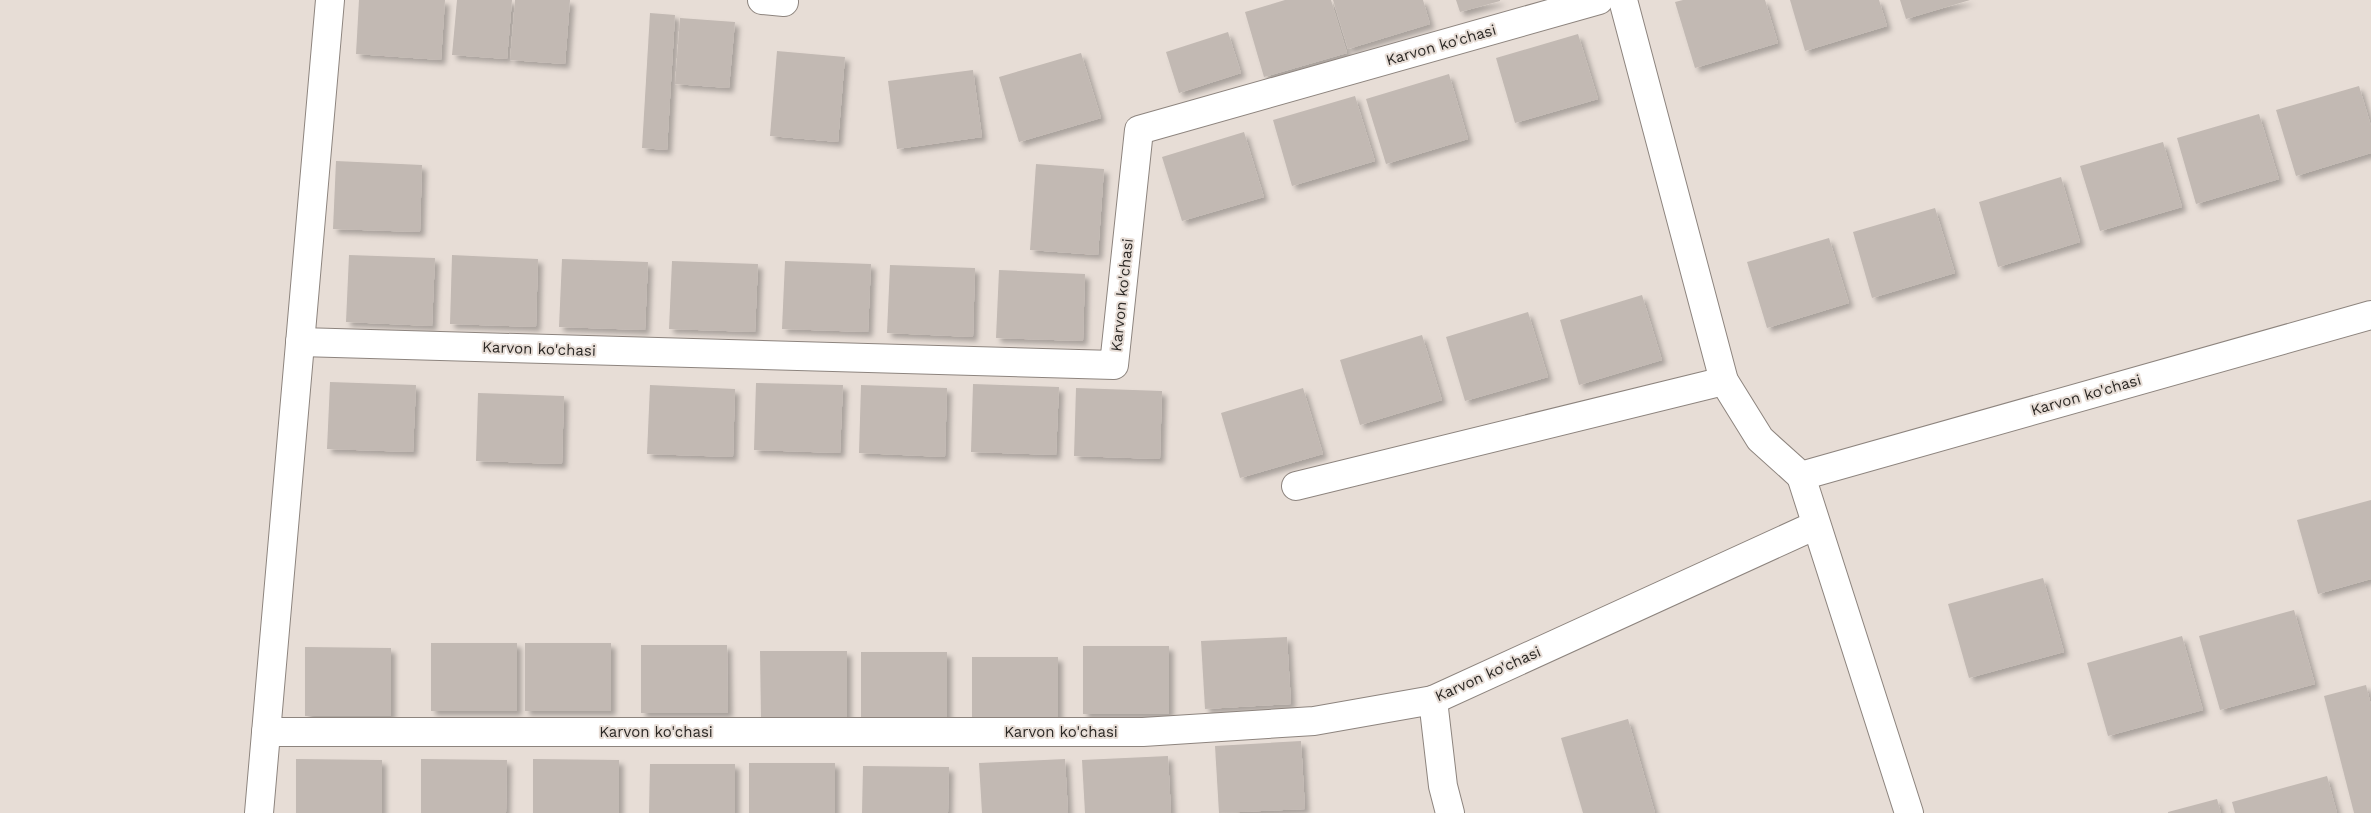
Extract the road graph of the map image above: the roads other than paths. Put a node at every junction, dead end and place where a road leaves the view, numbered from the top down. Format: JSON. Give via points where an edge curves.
{"nodes":[{"id":1,"x":330,"y":0,"type":"edge"},
{"id":2,"x":1599,"y":0,"type":"edge"},
{"id":3,"x":1623,"y":0,"type":"edge"},
{"id":4,"x":2371,"y":315,"type":"edge"},
{"id":5,"x":300,"y":342,"type":"junction"},
{"id":6,"x":1724,"y":381,"type":"junction"},
{"id":7,"x":1801,"y":476,"type":"junction"},
{"id":8,"x":1296,"y":486,"type":"dead end"},
{"id":9,"x":1816,"y":525,"type":"junction"},
{"id":10,"x":1433,"y":700,"type":"junction"},
{"id":11,"x":266,"y":732,"type":"junction"},
{"id":12,"x":258,"y":813,"type":"edge"},
{"id":13,"x":1450,"y":813,"type":"edge"},
{"id":14,"x":1909,"y":813,"type":"edge"}],
"edges":[{"from":1,"to":5,"type":"street"},
{"from":2,"to":5,"type":"street","name":"Karvon ko'chasi","via":[[1139,130],[1114,365]]},
{"from":3,"to":6,"type":"street"},
{"from":4,"to":7,"type":"street","name":"Karvon ko'chasi"},
{"from":5,"to":11,"type":"street"},
{"from":6,"to":7,"type":"street","via":[[1760,439]]},
{"from":6,"to":8,"type":"street"},
{"from":7,"to":9,"type":"street"},
{"from":9,"to":10,"type":"street","name":"Karvon ko'chasi"},
{"from":9,"to":14,"type":"street"},
{"from":10,"to":11,"type":"street","name":"Karvon ko'chasi","via":[[1314,721],[1143,732]]},
{"from":10,"to":13,"type":"street","via":[[1442,786]]},
{"from":11,"to":12,"type":"street"}]}
